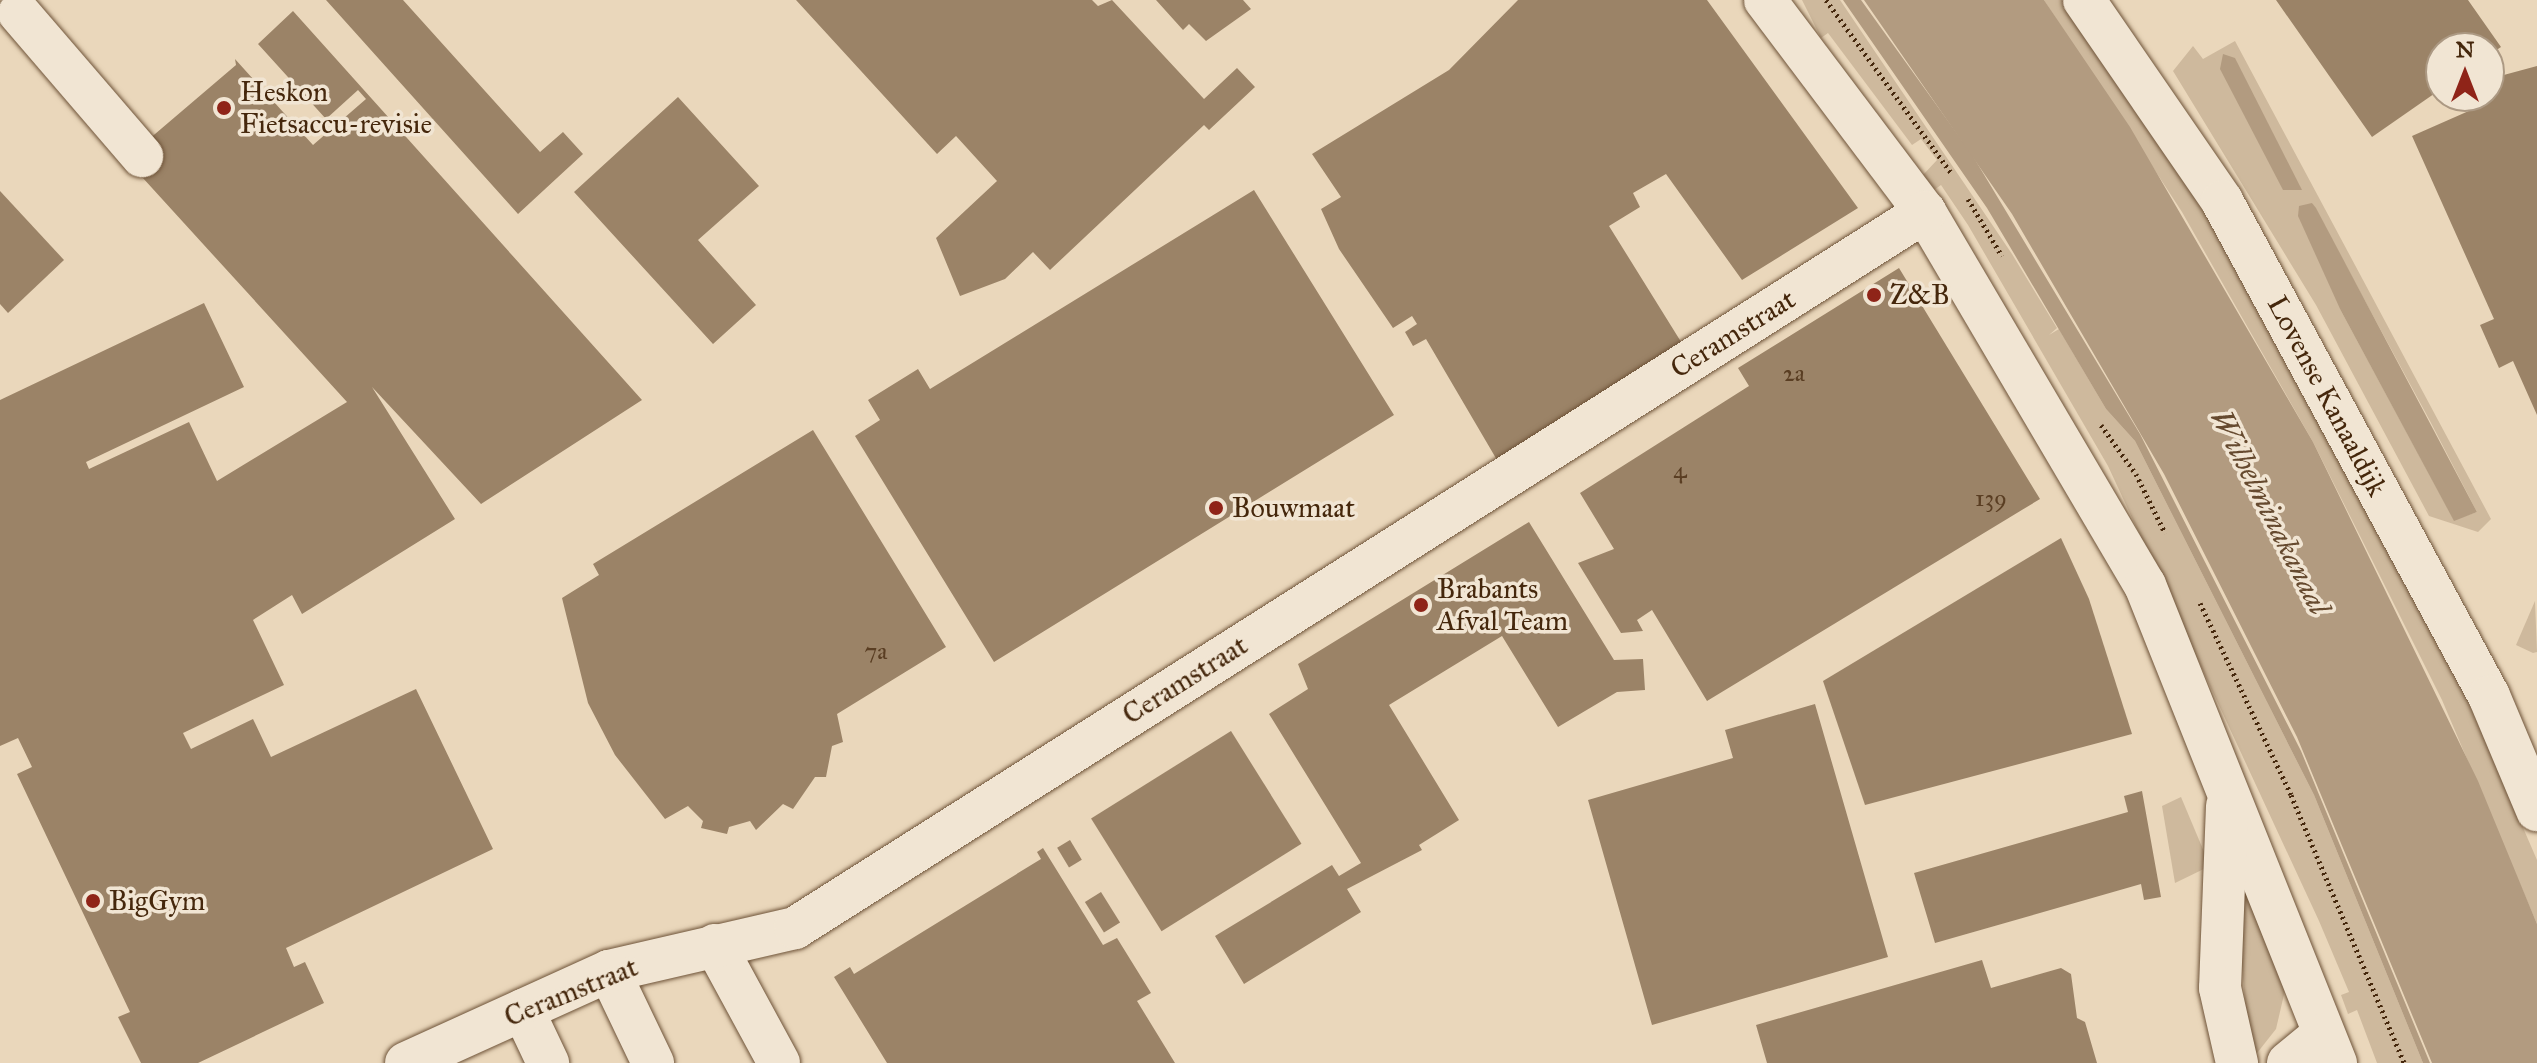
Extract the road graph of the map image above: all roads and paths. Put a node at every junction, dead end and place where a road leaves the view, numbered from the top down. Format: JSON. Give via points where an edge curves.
{"nodes":[{"id":1,"x":1765,"y":0,"type":"edge"},
{"id":2,"x":2084,"y":0,"type":"edge"},
{"id":3,"x":17,"y":14,"type":"edge"},
{"id":4,"x":142,"y":156,"type":"dead end"},
{"id":5,"x":1925,"y":212,"type":"junction"},
{"id":6,"x":2228,"y":795,"type":"junction"},
{"id":7,"x":2537,"y":810,"type":"edge"},
{"id":8,"x":715,"y":945,"type":"junction"},
{"id":9,"x":609,"y":971,"type":"junction"},
{"id":10,"x":523,"y":1010,"type":"junction"},
{"id":11,"x":2330,"y":1048,"type":"edge"},
{"id":12,"x":406,"y":1063,"type":"edge"},
{"id":13,"x":548,"y":1063,"type":"edge"},
{"id":14,"x":653,"y":1063,"type":"edge"},
{"id":15,"x":779,"y":1063,"type":"edge"},
{"id":16,"x":2237,"y":1063,"type":"edge"},
{"id":17,"x":2288,"y":1063,"type":"edge"}],
"edges":[{"from":1,"to":5,"type":"street"},
{"from":2,"to":7,"type":"street","name":"Lovense Kanaaldijk","via":[[2222,201],[2489,696]]},
{"from":3,"to":4,"type":"street"},
{"from":5,"to":6,"type":"street","via":[[2145,585]]},
{"from":5,"to":8,"type":"street","name":"Ceramstraat","via":[[795,928]]},
{"from":6,"to":11,"type":"street"},
{"from":6,"to":16,"type":"street","via":[[2220,988]]},
{"from":8,"to":9,"type":"street","name":"Ceramstraat"},
{"from":8,"to":15,"type":"street"},
{"from":9,"to":10,"type":"street","name":"Ceramstraat"},
{"from":9,"to":14,"type":"street"},
{"from":10,"to":12,"type":"street","name":"Ceramstraat"},
{"from":10,"to":13,"type":"street"},
{"from":11,"to":17,"type":"street"}]}
